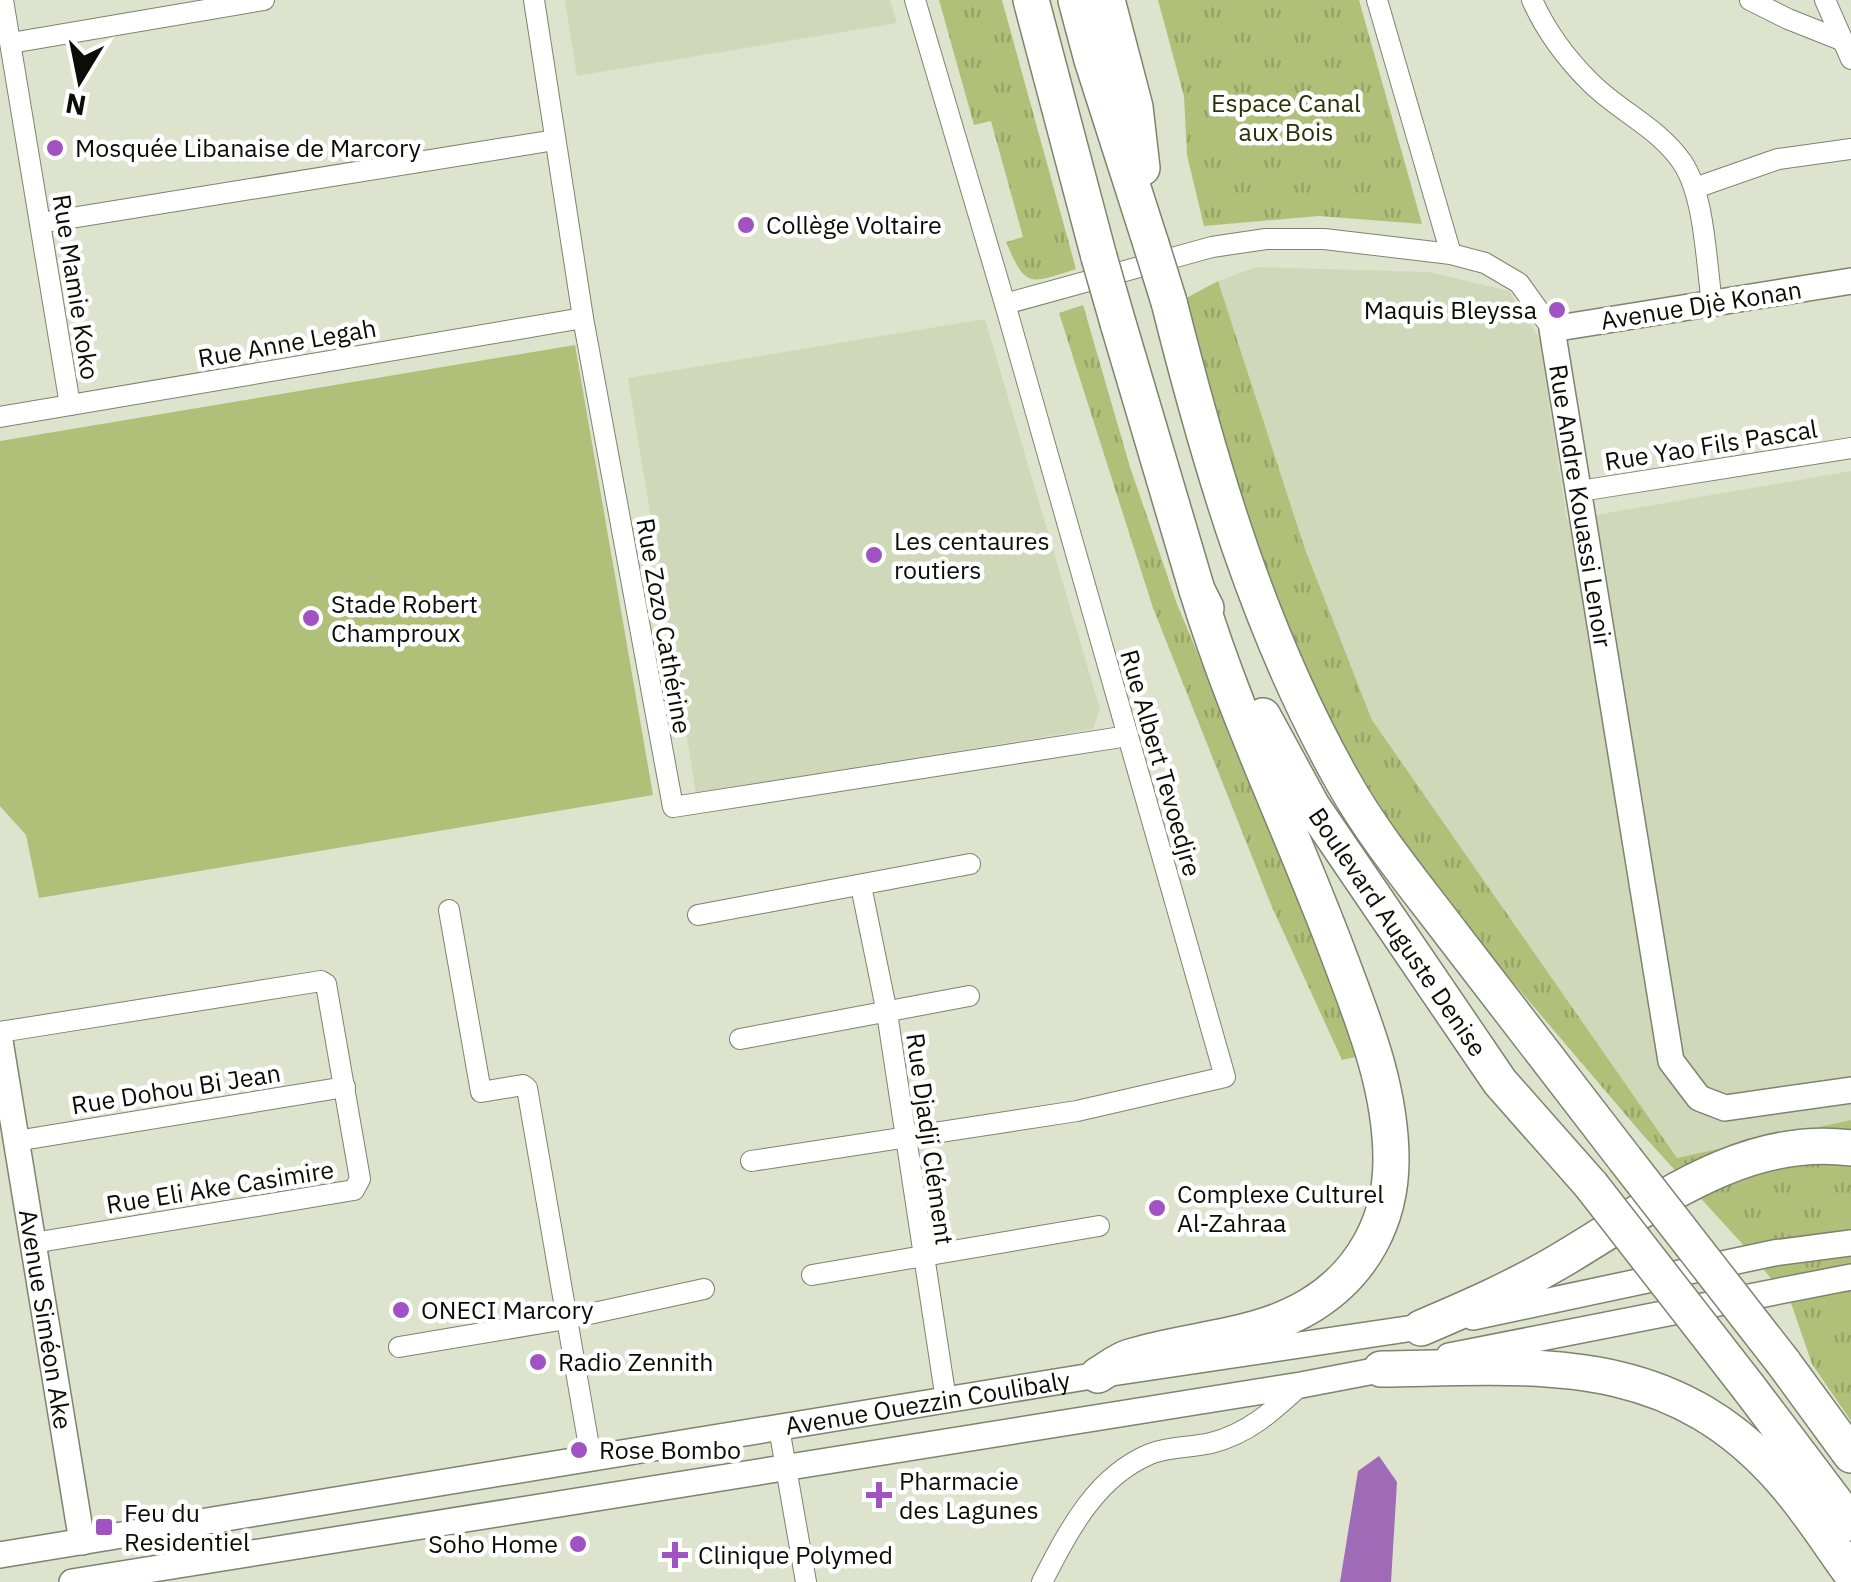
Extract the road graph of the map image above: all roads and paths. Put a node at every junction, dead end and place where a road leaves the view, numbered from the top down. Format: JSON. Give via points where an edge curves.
{"nodes":[{"id":1,"x":3,"y":0,"type":"edge"},
{"id":2,"x":264,"y":0,"type":"edge"},
{"id":3,"x":534,"y":0,"type":"edge"},
{"id":4,"x":916,"y":0,"type":"edge"},
{"id":5,"x":1030,"y":0,"type":"edge"},
{"id":6,"x":1076,"y":0,"type":"edge"},
{"id":7,"x":1106,"y":0,"type":"edge"},
{"id":8,"x":1376,"y":0,"type":"edge"},
{"id":9,"x":1532,"y":0,"type":"edge"},
{"id":10,"x":1750,"y":0,"type":"edge"},
{"id":11,"x":1824,"y":0,"type":"edge"},
{"id":12,"x":10,"y":42,"type":"junction"},
{"id":13,"x":1846,"y":50,"type":"edge"},
{"id":14,"x":555,"y":140,"type":"junction"},
{"id":15,"x":1851,"y":148,"type":"edge"},
{"id":16,"x":1695,"y":188,"type":"junction"},
{"id":17,"x":40,"y":222,"type":"junction"},
{"id":18,"x":1151,"y":244,"type":"junction"},
{"id":19,"x":1452,"y":254,"type":"junction"},
{"id":20,"x":1851,"y":281,"type":"edge"},
{"id":21,"x":1712,"y":303,"type":"junction"},
{"id":22,"x":1005,"y":304,"type":"junction"},
{"id":23,"x":583,"y":318,"type":"junction"},
{"id":24,"x":1552,"y":328,"type":"junction"},
{"id":25,"x":70,"y":405,"type":"junction"},
{"id":26,"x":0,"y":417,"type":"edge"},
{"id":27,"x":1851,"y":448,"type":"edge"},
{"id":28,"x":1580,"y":491,"type":"junction"},
{"id":29,"x":1196,"y":590,"type":"junction"},
{"id":30,"x":1128,"y":736,"type":"junction"},
{"id":31,"x":970,"y":864,"type":"dead end"},
{"id":32,"x":861,"y":886,"type":"junction"},
{"id":33,"x":449,"y":910,"type":"dead end"},
{"id":34,"x":698,"y":915,"type":"dead end"},
{"id":35,"x":969,"y":996,"type":"dead end"},
{"id":36,"x":887,"y":1012,"type":"junction"},
{"id":37,"x":0,"y":1032,"type":"edge"},
{"id":38,"x":740,"y":1039,"type":"dead end"},
{"id":39,"x":0,"y":1041,"type":"edge"},
{"id":40,"x":345,"y":1087,"type":"junction"},
{"id":41,"x":1851,"y":1090,"type":"edge"},
{"id":42,"x":907,"y":1138,"type":"junction"},
{"id":43,"x":16,"y":1141,"type":"junction"},
{"id":44,"x":1851,"y":1148,"type":"edge"},
{"id":45,"x":751,"y":1161,"type":"dead end"},
{"id":46,"x":1099,"y":1226,"type":"dead end"},
{"id":47,"x":33,"y":1243,"type":"junction"},
{"id":48,"x":1851,"y":1243,"type":"edge"},
{"id":49,"x":922,"y":1256,"type":"junction"},
{"id":50,"x":812,"y":1275,"type":"dead end"},
{"id":51,"x":1851,"y":1277,"type":"edge"},
{"id":52,"x":704,"y":1289,"type":"dead end"},
{"id":53,"x":566,"y":1319,"type":"junction"},
{"id":54,"x":1421,"y":1328,"type":"junction"},
{"id":55,"x":398,"y":1348,"type":"dead end"},
{"id":56,"x":1783,"y":1362,"type":"junction"},
{"id":57,"x":1380,"y":1369,"type":"junction"},
{"id":58,"x":1098,"y":1375,"type":"junction"},
{"id":59,"x":1300,"y":1385,"type":"junction"},
{"id":60,"x":946,"y":1400,"type":"junction"},
{"id":61,"x":779,"y":1428,"type":"junction"},
{"id":62,"x":1851,"y":1434,"type":"edge"},
{"id":63,"x":1851,"y":1455,"type":"edge"},
{"id":64,"x":590,"y":1458,"type":"junction"},
{"id":65,"x":786,"y":1467,"type":"junction"},
{"id":66,"x":1851,"y":1524,"type":"edge"},
{"id":67,"x":82,"y":1542,"type":"junction"},
{"id":68,"x":0,"y":1555,"type":"edge"},
{"id":69,"x":1851,"y":1573,"type":"edge"},
{"id":70,"x":83,"y":1581,"type":"edge"},
{"id":71,"x":806,"y":1582,"type":"edge"},
{"id":72,"x":1042,"y":1582,"type":"edge"}],
"edges":[{"from":1,"to":12,"type":"street","name":"Rue Mamie Koko"},
{"from":2,"to":12,"type":"street"},
{"from":3,"to":14,"type":"street","name":"Rue Zozo Cathérine"},
{"from":4,"to":22,"type":"street","name":"Rue Albert Tevoedjre"},
{"from":5,"to":29,"type":"highway","name":"Boulevard Auguste Denise","bridge":true},
{"from":6,"to":18,"type":"highway","name":"Boulevard Auguste Denise"},
{"from":7,"to":18,"type":"highway","name":"Boulevard Auguste Denise","via":[[1134,107]]},
{"from":8,"to":19,"type":"street"},
{"from":9,"to":16,"type":"street","via":[[1590,83],[1655,132]]},
{"from":10,"to":13,"type":"street"},
{"from":11,"to":13,"type":"street"},
{"from":12,"to":17,"type":"street","name":"Rue Mamie Koko"},
{"from":14,"to":17,"type":"street"},
{"from":14,"to":23,"type":"street","name":"Rue Zozo Cathérine"},
{"from":15,"to":16,"type":"street","via":[[1778,159]]},
{"from":16,"to":21,"type":"street"},
{"from":17,"to":25,"type":"street","name":"Rue Mamie Koko"},
{"from":18,"to":56,"type":"highway","name":"Boulevard Auguste Denise","bridge":true,"via":[[1242,558],[1300,701],[1346,788]]},
{"from":19,"to":22,"type":"street","name":"Rue Andre Kouassi Lenoir","via":[[1266,239],[1212,247]]},
{"from":19,"to":24,"type":"street","name":"Rue Andre Kouassi Lenoir","via":[[1519,283]]},
{"from":20,"to":21,"type":"street","name":"Avenue Djè Konan"},
{"from":21,"to":24,"type":"street","name":"Avenue Djè Konan"},
{"from":22,"to":30,"type":"street","name":"Rue Albert Tevoedjre"},
{"from":23,"to":25,"type":"street","name":"Rue Anne Legah"},
{"from":23,"to":30,"type":"street","name":"Rue Zozo Cathérine","via":[[674,807]]},
{"from":24,"to":28,"type":"street","name":"Rue Andre Kouassi Lenoir"},
{"from":25,"to":26,"type":"street","name":"Rue Anne Legah"},
{"from":27,"to":28,"type":"street","name":"Rue Yao Fils Pascal"},
{"from":28,"to":41,"type":"street","name":"Rue Andre Kouassi Lenoir","via":[[1671,1061],[1699,1098],[1725,1108]]},
{"from":29,"to":58,"type":"highway","via":[[1219,664],[1371,1042],[1387,1107],[1391,1162],[1376,1236],[1356,1267],[1311,1305],[1241,1333],[1128,1357]]},
{"from":29,"to":66,"type":"highway","name":"Boulevard Auguste Denise","bridge":true,"via":[[1312,806],[1500,1082],[1591,1186]]},
{"from":30,"to":42,"type":"street","name":"Rue Albert Tevoedjre","via":[[1224,1077],[1077,1111]]},
{"from":31,"to":32,"type":"street"},
{"from":32,"to":34,"type":"street"},
{"from":32,"to":36,"type":"street","name":"Rue Djadji Clément"},
{"from":33,"to":53,"type":"street","via":[[481,1092],[527,1088]]},
{"from":35,"to":36,"type":"street"},
{"from":36,"to":38,"type":"street"},
{"from":36,"to":42,"type":"street","name":"Rue Djadji Clément"},
{"from":37,"to":40,"type":"street","name":"Rue Eli Ake Casimire","via":[[321,981]]},
{"from":39,"to":43,"type":"street","name":"Avenue Siméon Ake"},
{"from":40,"to":43,"type":"street","name":"Rue Dohou Bi Jean"},
{"from":40,"to":47,"type":"street","name":"Rue Eli Ake Casimire","via":[[360,1180],[354,1190]]},
{"from":42,"to":45,"type":"street","name":"Rue Albert Tevoedjre"},
{"from":42,"to":49,"type":"street","name":"Rue Djadji Clément"},
{"from":43,"to":47,"type":"street","name":"Avenue Siméon Ake"},
{"from":44,"to":54,"type":"highway","via":[[1790,1150],[1706,1175],[1493,1298]]},
{"from":46,"to":49,"type":"street"},
{"from":47,"to":67,"type":"street","name":"Avenue Siméon Ake"},
{"from":48,"to":54,"type":"street","name":"Avenue Ouezzin Coulibaly","via":[[1774,1253]]},
{"from":49,"to":50,"type":"street"},
{"from":49,"to":60,"type":"street","name":"Rue Djadji Clément"},
{"from":51,"to":57,"type":"street","name":"Avenue Ouezzin Coulibaly"},
{"from":52,"to":53,"type":"street"},
{"from":53,"to":55,"type":"street"},
{"from":53,"to":64,"type":"street"},
{"from":54,"to":58,"type":"street","name":"Avenue Ouezzin Coulibaly"},
{"from":56,"to":62,"type":"highway"},
{"from":56,"to":63,"type":"highway","name":"Boulevard Auguste Denise"},
{"from":57,"to":59,"type":"street","name":"Avenue Ouezzin Coulibaly"},
{"from":57,"to":69,"type":"highway","via":[[1578,1370],[1688,1402],[1783,1480]]},
{"from":58,"to":60,"type":"street","name":"Avenue Ouezzin Coulibaly"},
{"from":59,"to":65,"type":"street","name":"Avenue Ouezzin Coulibaly"},
{"from":59,"to":72,"type":"street","via":[[1236,1435],[1176,1446],[1126,1467],[1075,1519]]},
{"from":60,"to":61,"type":"street","name":"Avenue Ouezzin Coulibaly"},
{"from":61,"to":64,"type":"street","name":"Avenue Ouezzin Coulibaly"},
{"from":61,"to":65,"type":"street"},
{"from":64,"to":67,"type":"street","name":"Avenue Ouezzin Coulibaly"},
{"from":65,"to":70,"type":"street","name":"Avenue Ouezzin Coulibaly"},
{"from":65,"to":71,"type":"street"},
{"from":67,"to":68,"type":"street","name":"Avenue Ouezzin Coulibaly"}]}
